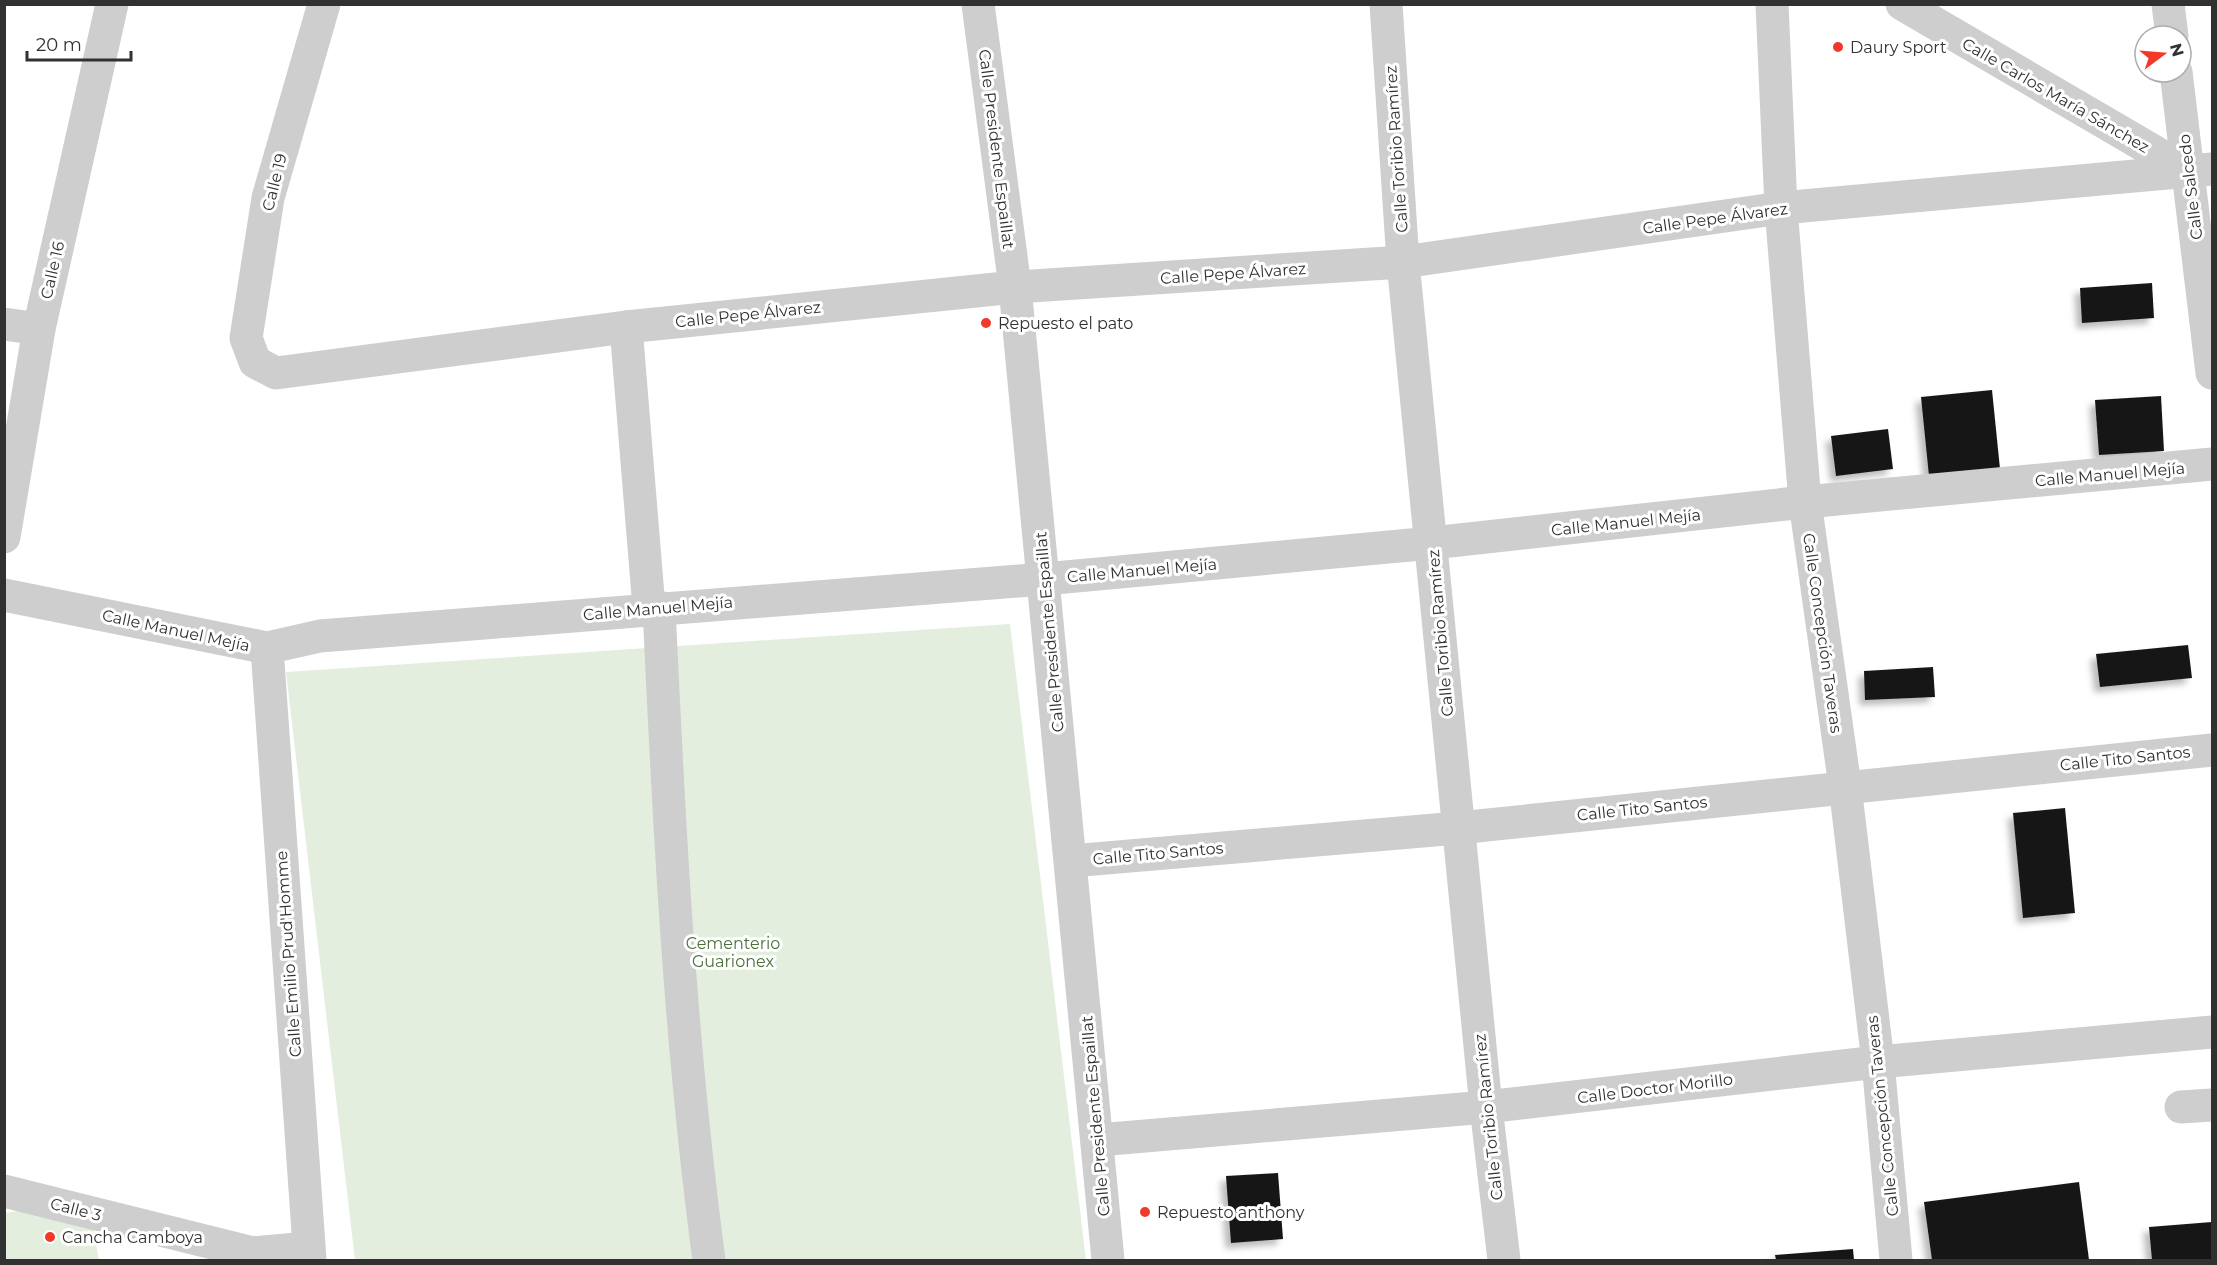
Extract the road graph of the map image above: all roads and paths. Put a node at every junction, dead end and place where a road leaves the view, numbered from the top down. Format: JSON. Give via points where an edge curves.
{"nodes":[{"id":1,"x":112,"y":4,"type":"edge"},
{"id":2,"x":324,"y":4,"type":"edge"},
{"id":3,"x":978,"y":4,"type":"edge"},
{"id":4,"x":1386,"y":4,"type":"edge"},
{"id":5,"x":1772,"y":4,"type":"edge"},
{"id":6,"x":1902,"y":4,"type":"edge"},
{"id":7,"x":2168,"y":4,"type":"edge"},
{"id":8,"x":2170,"y":24,"type":"edge"},
{"id":9,"x":2179,"y":84,"type":"edge"},
{"id":10,"x":2204,"y":174,"type":"edge"},
{"id":11,"x":1781,"y":208,"type":"junction"},
{"id":12,"x":1403,"y":261,"type":"junction"},
{"id":13,"x":1015,"y":287,"type":"junction"},
{"id":14,"x":4,"y":324,"type":"edge"},
{"id":15,"x":626,"y":327,"type":"junction"},
{"id":16,"x":39,"y":329,"type":"junction"},
{"id":17,"x":255,"y":362,"type":"joint"},
{"id":18,"x":2212,"y":373,"type":"edge"},
{"id":19,"x":2212,"y":464,"type":"edge"},
{"id":20,"x":1805,"y":502,"type":"junction"},
{"id":21,"x":4,"y":537,"type":"edge"},
{"id":22,"x":1432,"y":543,"type":"junction"},
{"id":23,"x":1044,"y":579,"type":"junction"},
{"id":24,"x":4,"y":595,"type":"edge"},
{"id":25,"x":654,"y":608,"type":"junction"},
{"id":26,"x":267,"y":648,"type":"junction"},
{"id":27,"x":2212,"y":750,"type":"edge"},
{"id":28,"x":1845,"y":786,"type":"junction"},
{"id":29,"x":1458,"y":828,"type":"junction"},
{"id":30,"x":1071,"y":861,"type":"junction"},
{"id":31,"x":2212,"y":1032,"type":"edge"},
{"id":32,"x":1878,"y":1062,"type":"junction"},
{"id":33,"x":1486,"y":1107,"type":"junction"},
{"id":34,"x":1098,"y":1140,"type":"junction"},
{"id":35,"x":4,"y":1191,"type":"edge"},
{"id":36,"x":309,"y":1254,"type":"edge"},
{"id":37,"x":241,"y":1257,"type":"edge"},
{"id":38,"x":709,"y":1260,"type":"edge"},
{"id":39,"x":1108,"y":1260,"type":"edge"},
{"id":40,"x":1504,"y":1260,"type":"edge"},
{"id":41,"x":1896,"y":1260,"type":"edge"}],
"edges":[{"from":1,"to":16,"type":"street","name":"Calle 16"},
{"from":2,"to":17,"type":"street","name":"Calle 19","via":[[268,198],[246,338]]},
{"from":3,"to":13,"type":"street","name":"Calle Presidente Espaillat"},
{"from":4,"to":12,"type":"street","name":"Calle Toribio Ramírez"},
{"from":5,"to":11,"type":"street","name":"Calle Concepción Taveras"},
{"from":6,"to":10,"type":"street","name":"Calle Carlos María Sánchez"},
{"from":7,"to":8,"type":"street"},
{"from":9,"to":10,"type":"street","name":"Calle Salcedo"},
{"from":10,"to":11,"type":"street","name":"Calle Pepe Álvarez"},
{"from":10,"to":18,"type":"street","name":"Calle Salcedo"},
{"from":11,"to":12,"type":"street","name":"Calle Pepe Álvarez"},
{"from":11,"to":20,"type":"street","name":"Calle Concepción Taveras"},
{"from":12,"to":13,"type":"street","name":"Calle Pepe Álvarez"},
{"from":12,"to":22,"type":"street","name":"Calle Toribio Ramírez"},
{"from":13,"to":15,"type":"street","name":"Calle Pepe Álvarez"},
{"from":13,"to":23,"type":"street","name":"Calle Presidente Espaillat"},
{"from":14,"to":16,"type":"street"},
{"from":15,"to":17,"type":"street","name":"Calle Pepe Álvarez","via":[[276,373]]},
{"from":15,"to":25,"type":"street"},
{"from":16,"to":21,"type":"street","name":"Calle 16"},
{"from":19,"to":20,"type":"street","name":"Calle Manuel Mejía"},
{"from":20,"to":22,"type":"street","name":"Calle Manuel Mejía"},
{"from":20,"to":28,"type":"street","name":"Calle Concepción Taveras"},
{"from":22,"to":23,"type":"street","name":"Calle Manuel Mejía"},
{"from":22,"to":29,"type":"street","name":"Calle Toribio Ramírez"},
{"from":23,"to":25,"type":"street","name":"Calle Manuel Mejía"},
{"from":23,"to":30,"type":"street","name":"Calle Presidente Espaillat"},
{"from":24,"to":26,"type":"street","name":"Calle Manuel Mejía"},
{"from":25,"to":26,"type":"street","name":"Calle Manuel Mejía","via":[[320,636]]},
{"from":25,"to":38,"type":"street","via":[[673,903],[696,1161]]},
{"from":26,"to":36,"type":"street","name":"Calle Emilio Prud'Homme"},
{"from":27,"to":28,"type":"street","name":"Calle Tito Santos"},
{"from":28,"to":29,"type":"street","name":"Calle Tito Santos"},
{"from":28,"to":32,"type":"street","name":"Calle Concepción Taveras"},
{"from":29,"to":30,"type":"street","name":"Calle Tito Santos"},
{"from":29,"to":33,"type":"street","name":"Calle Toribio Ramírez"},
{"from":30,"to":34,"type":"street","name":"Calle Presidente Espaillat"},
{"from":31,"to":32,"type":"street","name":"Calle Doctor Morillo"},
{"from":32,"to":33,"type":"street","name":"Calle Doctor Morillo"},
{"from":32,"to":41,"type":"street","name":"Calle Concepción Taveras"},
{"from":33,"to":34,"type":"street","name":"Calle Doctor Morillo"},
{"from":33,"to":40,"type":"street","name":"Calle Toribio Ramírez"},
{"from":34,"to":39,"type":"street","name":"Calle Presidente Espaillat"},
{"from":35,"to":37,"type":"street","name":"Calle 3"},
{"from":36,"to":37,"type":"street","name":"Calle 3"}]}
